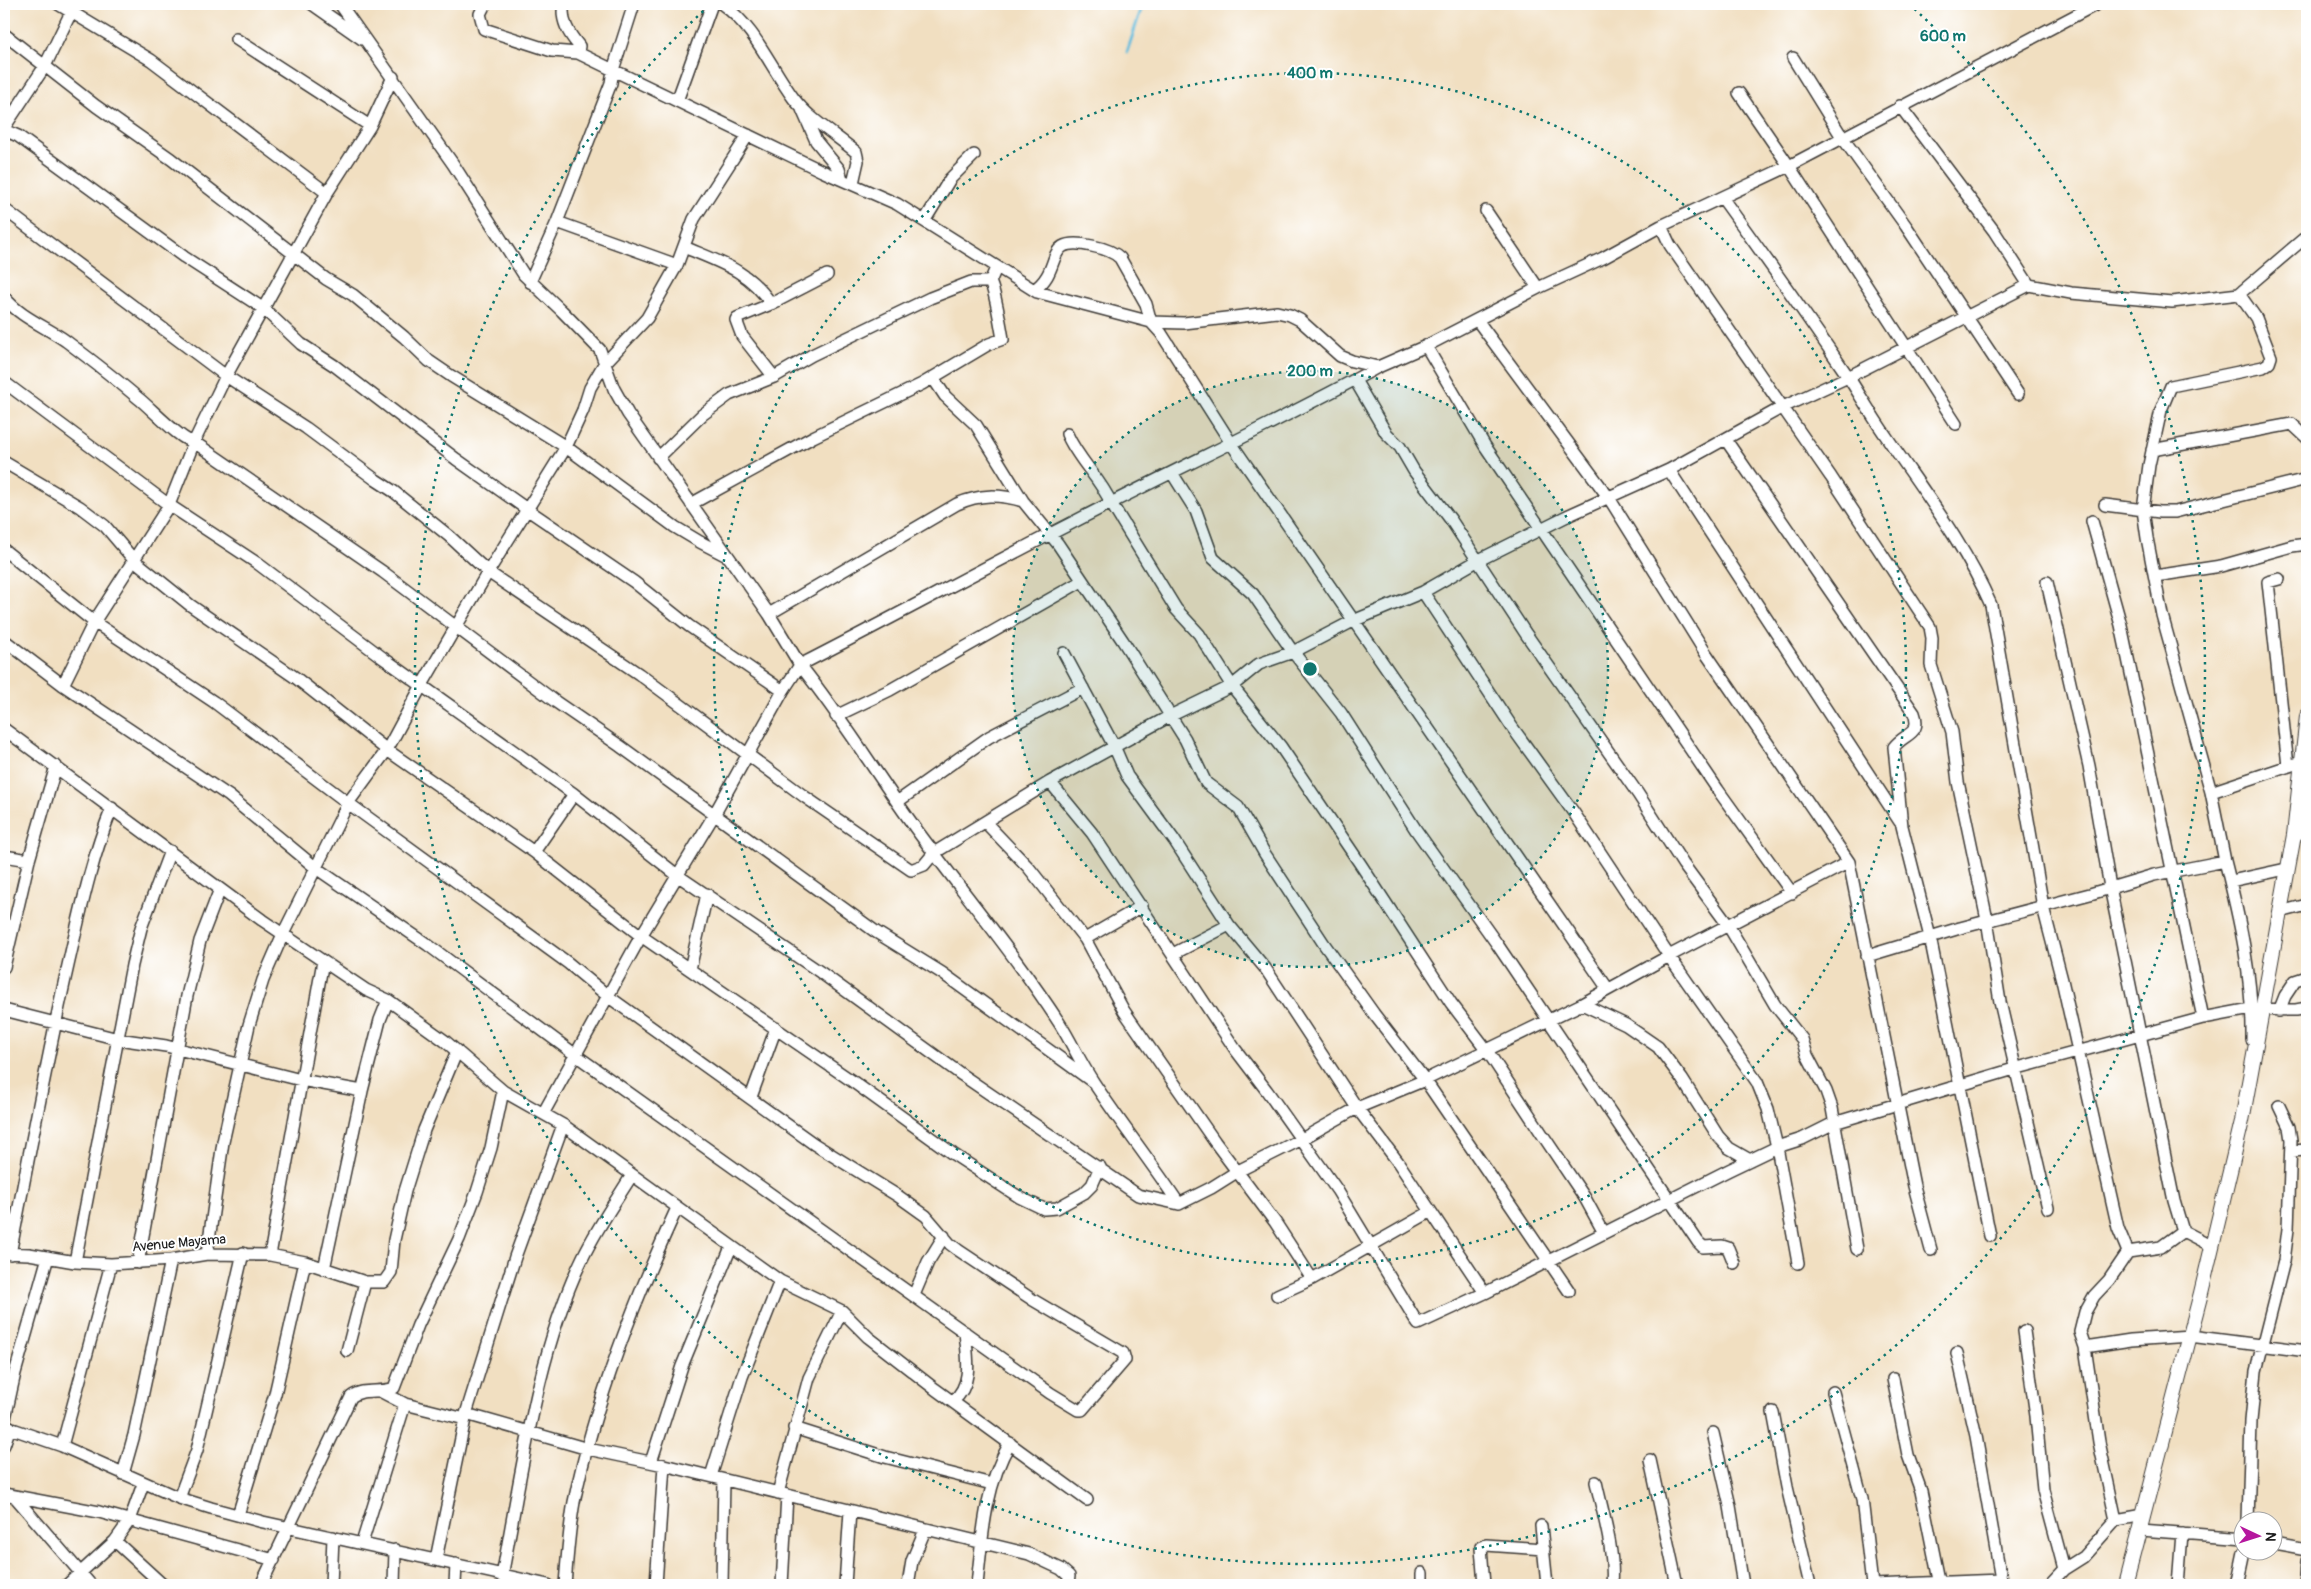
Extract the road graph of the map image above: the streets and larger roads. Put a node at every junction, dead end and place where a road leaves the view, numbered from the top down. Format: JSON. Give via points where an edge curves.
{"nodes":[{"id":1,"x":58,"y":4,"type":"edge"},
{"id":2,"x":312,"y":4,"type":"edge"},
{"id":3,"x":340,"y":4,"type":"edge"},
{"id":4,"x":485,"y":4,"type":"edge"},
{"id":5,"x":564,"y":4,"type":"edge"},
{"id":6,"x":634,"y":4,"type":"edge"},
{"id":7,"x":712,"y":4,"type":"edge"},
{"id":8,"x":722,"y":4,"type":"edge"},
{"id":9,"x":2097,"y":4,"type":"edge"},
{"id":10,"x":72,"y":8,"type":"edge"},
{"id":11,"x":4,"y":34,"type":"edge"},
{"id":12,"x":236,"y":39,"type":"dead end"},
{"id":13,"x":370,"y":45,"type":"junction"},
{"id":14,"x":578,"y":53,"type":"junction"},
{"id":15,"x":1793,"y":58,"type":"dead end"},
{"id":16,"x":45,"y":66,"type":"junction"},
{"id":17,"x":613,"y":70,"type":"junction"},
{"id":18,"x":393,"y":77,"type":"junction"},
{"id":19,"x":1739,"y":93,"type":"dead end"},
{"id":20,"x":677,"y":101,"type":"junction"},
{"id":21,"x":1900,"y":106,"type":"junction"},
{"id":22,"x":801,"y":107,"type":"junction"},
{"id":23,"x":370,"y":126,"type":"junction"},
{"id":24,"x":4,"y":129,"type":"edge"},
{"id":25,"x":748,"y":135,"type":"junction"},
{"id":26,"x":1842,"y":137,"type":"junction"},
{"id":27,"x":974,"y":154,"type":"dead end"},
{"id":28,"x":1789,"y":166,"type":"junction"},
{"id":29,"x":847,"y":181,"type":"junction"},
{"id":30,"x":327,"y":193,"type":"junction"},
{"id":31,"x":1723,"y":199,"type":"junction"},
{"id":32,"x":4,"y":209,"type":"edge"},
{"id":33,"x":1486,"y":211,"type":"dead end"},
{"id":34,"x":925,"y":220,"type":"junction"},
{"id":35,"x":557,"y":222,"type":"junction"},
{"id":36,"x":1662,"y":226,"type":"junction"},
{"id":37,"x":2307,"y":236,"type":"edge"},
{"id":38,"x":684,"y":246,"type":"junction"},
{"id":39,"x":293,"y":253,"type":"junction"},
{"id":40,"x":676,"y":265,"type":"junction"},
{"id":41,"x":996,"y":268,"type":"junction"},
{"id":42,"x":827,"y":275,"type":"dead end"},
{"id":43,"x":530,"y":282,"type":"junction"},
{"id":44,"x":990,"y":282,"type":"junction"},
{"id":45,"x":2029,"y":285,"type":"junction"},
{"id":46,"x":1538,"y":288,"type":"junction"},
{"id":47,"x":1034,"y":290,"type":"junction"},
{"id":48,"x":2239,"y":294,"type":"junction"},
{"id":49,"x":4,"y":297,"type":"edge"},
{"id":50,"x":771,"y":304,"type":"junction"},
{"id":51,"x":264,"y":309,"type":"junction"},
{"id":52,"x":1965,"y":318,"type":"junction"},
{"id":53,"x":1477,"y":320,"type":"junction"},
{"id":54,"x":1152,"y":322,"type":"junction"},
{"id":55,"x":1426,"y":346,"type":"junction"},
{"id":56,"x":1905,"y":348,"type":"junction"},
{"id":57,"x":604,"y":364,"type":"junction"},
{"id":58,"x":1378,"y":367,"type":"junction"},
{"id":59,"x":226,"y":376,"type":"junction"},
{"id":60,"x":774,"y":377,"type":"junction"},
{"id":61,"x":1848,"y":377,"type":"junction"},
{"id":62,"x":933,"y":378,"type":"junction"},
{"id":63,"x":1355,"y":380,"type":"junction"},
{"id":64,"x":4,"y":382,"type":"edge"},
{"id":65,"x":2018,"y":394,"type":"dead end"},
{"id":66,"x":1783,"y":407,"type":"junction"},
{"id":67,"x":1956,"y":424,"type":"dead end"},
{"id":68,"x":1067,"y":434,"type":"dead end"},
{"id":69,"x":2307,"y":438,"type":"edge"},
{"id":70,"x":1726,"y":440,"type":"junction"},
{"id":71,"x":194,"y":442,"type":"junction"},
{"id":72,"x":1231,"y":443,"type":"junction"},
{"id":73,"x":566,"y":447,"type":"junction"},
{"id":74,"x":2152,"y":450,"type":"junction"},
{"id":75,"x":658,"y":458,"type":"junction"},
{"id":76,"x":4,"y":462,"type":"edge"},
{"id":77,"x":1668,"y":470,"type":"junction"},
{"id":78,"x":1172,"y":473,"type":"junction"},
{"id":79,"x":2307,"y":479,"type":"edge"},
{"id":80,"x":1609,"y":498,"type":"junction"},
{"id":81,"x":1023,"y":501,"type":"junction"},
{"id":82,"x":1111,"y":503,"type":"junction"},
{"id":83,"x":690,"y":504,"type":"junction"},
{"id":84,"x":169,"y":505,"type":"junction"},
{"id":85,"x":2105,"y":505,"type":"dead end"},
{"id":86,"x":528,"y":510,"type":"junction"},
{"id":87,"x":2143,"y":510,"type":"junction"},
{"id":88,"x":2092,"y":521,"type":"dead end"},
{"id":89,"x":1541,"y":530,"type":"junction"},
{"id":90,"x":1051,"y":534,"type":"junction"},
{"id":91,"x":2307,"y":544,"type":"edge"},
{"id":92,"x":4,"y":550,"type":"edge"},
{"id":93,"x":729,"y":556,"type":"junction"},
{"id":94,"x":134,"y":560,"type":"junction"},
{"id":95,"x":1477,"y":561,"type":"junction"},
{"id":96,"x":488,"y":572,"type":"junction"},
{"id":97,"x":2155,"y":576,"type":"junction"},
{"id":98,"x":2279,"y":579,"type":"dead end"},
{"id":99,"x":1082,"y":581,"type":"junction"},
{"id":100,"x":2047,"y":582,"type":"dead end"},
{"id":101,"x":1422,"y":592,"type":"junction"},
{"id":102,"x":769,"y":614,"type":"junction"},
{"id":103,"x":1353,"y":621,"type":"junction"},
{"id":104,"x":94,"y":622,"type":"junction"},
{"id":105,"x":457,"y":628,"type":"junction"},
{"id":106,"x":4,"y":640,"type":"edge"},
{"id":107,"x":1293,"y":652,"type":"junction"},
{"id":108,"x":1064,"y":653,"type":"dead end"},
{"id":109,"x":800,"y":665,"type":"junction"},
{"id":110,"x":63,"y":685,"type":"junction"},
{"id":111,"x":422,"y":685,"type":"junction"},
{"id":112,"x":1232,"y":686,"type":"junction"},
{"id":113,"x":1083,"y":688,"type":"junction"},
{"id":114,"x":783,"y":691,"type":"junction"},
{"id":115,"x":836,"y":716,"type":"junction"},
{"id":116,"x":1170,"y":716,"type":"junction"},
{"id":117,"x":2307,"y":716,"type":"edge"},
{"id":118,"x":4,"y":729,"type":"edge"},
{"id":119,"x":1114,"y":746,"type":"junction"},
{"id":120,"x":387,"y":750,"type":"junction"},
{"id":121,"x":748,"y":754,"type":"junction"},
{"id":122,"x":2305,"y":760,"type":"edge"},
{"id":123,"x":56,"y":766,"type":"junction"},
{"id":124,"x":2288,"y":766,"type":"junction"},
{"id":125,"x":1050,"y":782,"type":"junction"},
{"id":126,"x":2211,"y":792,"type":"junction"},
{"id":127,"x":574,"y":794,"type":"junction"},
{"id":128,"x":897,"y":802,"type":"junction"},
{"id":129,"x":348,"y":803,"type":"junction"},
{"id":130,"x":112,"y":808,"type":"junction"},
{"id":131,"x":714,"y":815,"type":"junction"},
{"id":132,"x":986,"y":822,"type":"junction"},
{"id":133,"x":1902,"y":826,"type":"junction"},
{"id":134,"x":2307,"y":831,"type":"edge"},
{"id":135,"x":2294,"y":835,"type":"junction"},
{"id":136,"x":170,"y":851,"type":"junction"},
{"id":137,"x":534,"y":852,"type":"junction"},
{"id":138,"x":934,"y":853,"type":"junction"},
{"id":139,"x":4,"y":856,"type":"edge"},
{"id":140,"x":29,"y":860,"type":"junction"},
{"id":141,"x":2226,"y":861,"type":"junction"},
{"id":142,"x":1849,"y":862,"type":"junction"},
{"id":143,"x":316,"y":868,"type":"junction"},
{"id":144,"x":2286,"y":869,"type":"junction"},
{"id":145,"x":2171,"y":870,"type":"junction"},
{"id":146,"x":677,"y":876,"type":"junction"},
{"id":147,"x":2231,"y":881,"type":"junction"},
{"id":148,"x":2110,"y":887,"type":"junction"},
{"id":149,"x":220,"y":890,"type":"junction"},
{"id":150,"x":1792,"y":893,"type":"junction"},
{"id":151,"x":707,"y":894,"type":"junction"},
{"id":152,"x":2307,"y":905,"type":"edge"},
{"id":153,"x":1142,"y":906,"type":"junction"},
{"id":154,"x":2043,"y":907,"type":"junction"},
{"id":155,"x":2280,"y":912,"type":"junction"},
{"id":156,"x":1988,"y":920,"type":"junction"},
{"id":157,"x":1229,"y":925,"type":"junction"},
{"id":158,"x":1728,"y":925,"type":"junction"},
{"id":159,"x":283,"y":934,"type":"junction"},
{"id":160,"x":641,"y":936,"type":"junction"},
{"id":161,"x":1930,"y":937,"type":"junction"},
{"id":162,"x":1085,"y":939,"type":"junction"},
{"id":163,"x":1173,"y":954,"type":"junction"},
{"id":164,"x":1669,"y":956,"type":"junction"},
{"id":165,"x":1867,"y":956,"type":"junction"},
{"id":166,"x":323,"y":961,"type":"junction"},
{"id":167,"x":4,"y":967,"type":"edge"},
{"id":168,"x":690,"y":969,"type":"junction"},
{"id":169,"x":2307,"y":977,"type":"edge"},
{"id":170,"x":1608,"y":989,"type":"junction"},
{"id":171,"x":609,"y":997,"type":"junction"},
{"id":172,"x":388,"y":1000,"type":"junction"},
{"id":173,"x":1582,"y":1004,"type":"junction"},
{"id":174,"x":2307,"y":1008,"type":"edge"},
{"id":175,"x":2257,"y":1009,"type":"junction"},
{"id":176,"x":4,"y":1010,"type":"edge"},
{"id":177,"x":2279,"y":1010,"type":"junction"},
{"id":178,"x":2203,"y":1018,"type":"junction"},
{"id":179,"x":1549,"y":1021,"type":"junction"},
{"id":180,"x":55,"y":1023,"type":"junction"},
{"id":181,"x":776,"y":1028,"type":"junction"},
{"id":182,"x":2140,"y":1035,"type":"junction"},
{"id":183,"x":118,"y":1039,"type":"junction"},
{"id":184,"x":178,"y":1049,"type":"junction"},
{"id":185,"x":1486,"y":1049,"type":"junction"},
{"id":186,"x":457,"y":1051,"type":"junction"},
{"id":187,"x":2078,"y":1052,"type":"junction"},
{"id":188,"x":577,"y":1056,"type":"junction"},
{"id":189,"x":240,"y":1064,"type":"junction"},
{"id":190,"x":2014,"y":1069,"type":"junction"},
{"id":191,"x":301,"y":1080,"type":"junction"},
{"id":192,"x":1425,"y":1080,"type":"junction"},
{"id":193,"x":1093,"y":1082,"type":"junction"},
{"id":194,"x":1959,"y":1086,"type":"junction"},
{"id":195,"x":362,"y":1091,"type":"junction"},
{"id":196,"x":503,"y":1091,"type":"junction"},
{"id":197,"x":750,"y":1097,"type":"junction"},
{"id":198,"x":1898,"y":1103,"type":"junction"},
{"id":199,"x":2279,"y":1106,"type":"dead end"},
{"id":200,"x":1357,"y":1108,"type":"junction"},
{"id":201,"x":544,"y":1112,"type":"junction"},
{"id":202,"x":1834,"y":1123,"type":"junction"},
{"id":203,"x":562,"y":1125,"type":"junction"},
{"id":204,"x":1300,"y":1140,"type":"junction"},
{"id":205,"x":1777,"y":1147,"type":"junction"},
{"id":206,"x":2307,"y":1150,"type":"edge"},
{"id":207,"x":2291,"y":1151,"type":"junction"},
{"id":208,"x":1750,"y":1160,"type":"junction"},
{"id":209,"x":1100,"y":1167,"type":"junction"},
{"id":210,"x":1238,"y":1170,"type":"junction"},
{"id":211,"x":632,"y":1175,"type":"junction"},
{"id":212,"x":1670,"y":1199,"type":"junction"},
{"id":213,"x":1179,"y":1204,"type":"junction"},
{"id":214,"x":677,"y":1208,"type":"junction"},
{"id":215,"x":2048,"y":1208,"type":"dead end"},
{"id":216,"x":1430,"y":1212,"type":"junction"},
{"id":217,"x":2183,"y":1231,"type":"junction"},
{"id":218,"x":1604,"y":1233,"type":"junction"},
{"id":219,"x":944,"y":1236,"type":"junction"},
{"id":220,"x":1990,"y":1236,"type":"dead end"},
{"id":221,"x":1372,"y":1246,"type":"junction"},
{"id":222,"x":2212,"y":1246,"type":"junction"},
{"id":223,"x":731,"y":1247,"type":"junction"},
{"id":224,"x":1857,"y":1249,"type":"dead end"},
{"id":225,"x":1930,"y":1250,"type":"dead end"},
{"id":226,"x":2128,"y":1252,"type":"junction"},
{"id":227,"x":7,"y":1253,"type":"edge"},
{"id":228,"x":207,"y":1254,"type":"junction"},
{"id":229,"x":243,"y":1254,"type":"junction"},
{"id":230,"x":270,"y":1254,"type":"junction"},
{"id":231,"x":48,"y":1256,"type":"junction"},
{"id":232,"x":171,"y":1260,"type":"junction"},
{"id":233,"x":1549,"y":1261,"type":"junction"},
{"id":234,"x":75,"y":1262,"type":"junction"},
{"id":235,"x":305,"y":1262,"type":"junction"},
{"id":236,"x":138,"y":1263,"type":"junction"},
{"id":237,"x":1734,"y":1263,"type":"dead end"},
{"id":238,"x":1798,"y":1263,"type":"dead end"},
{"id":239,"x":111,"y":1264,"type":"junction"},
{"id":240,"x":324,"y":1269,"type":"junction"},
{"id":241,"x":1312,"y":1279,"type":"junction"},
{"id":242,"x":780,"y":1281,"type":"junction"},
{"id":243,"x":365,"y":1282,"type":"junction"},
{"id":244,"x":1569,"y":1291,"type":"dead end"},
{"id":245,"x":1485,"y":1293,"type":"junction"},
{"id":246,"x":914,"y":1295,"type":"junction"},
{"id":247,"x":1277,"y":1295,"type":"dead end"},
{"id":248,"x":842,"y":1311,"type":"junction"},
{"id":249,"x":2024,"y":1330,"type":"dead end"},
{"id":250,"x":965,"y":1332,"type":"junction"},
{"id":251,"x":2190,"y":1336,"type":"junction"},
{"id":252,"x":2264,"y":1346,"type":"junction"},
{"id":253,"x":2085,"y":1347,"type":"junction"},
{"id":254,"x":347,"y":1351,"type":"dead end"},
{"id":255,"x":2307,"y":1351,"type":"edge"},
{"id":256,"x":1957,"y":1353,"type":"dead end"},
{"id":257,"x":10,"y":1372,"type":"edge"},
{"id":258,"x":1893,"y":1379,"type":"dead end"},
{"id":259,"x":379,"y":1391,"type":"junction"},
{"id":260,"x":1833,"y":1392,"type":"dead end"},
{"id":261,"x":953,"y":1401,"type":"junction"},
{"id":262,"x":405,"y":1404,"type":"junction"},
{"id":263,"x":1773,"y":1412,"type":"dead end"},
{"id":264,"x":466,"y":1416,"type":"junction"},
{"id":265,"x":6,"y":1425,"type":"edge"},
{"id":266,"x":794,"y":1428,"type":"junction"},
{"id":267,"x":1713,"y":1433,"type":"dead end"},
{"id":268,"x":530,"y":1434,"type":"junction"},
{"id":269,"x":1010,"y":1443,"type":"junction"},
{"id":270,"x":4,"y":1445,"type":"edge"},
{"id":271,"x":62,"y":1446,"type":"junction"},
{"id":272,"x":588,"y":1449,"type":"junction"},
{"id":273,"x":1650,"y":1460,"type":"dead end"},
{"id":274,"x":651,"y":1462,"type":"junction"},
{"id":275,"x":664,"y":1465,"type":"junction"},
{"id":276,"x":123,"y":1474,"type":"junction"},
{"id":277,"x":711,"y":1476,"type":"junction"},
{"id":278,"x":724,"y":1480,"type":"junction"},
{"id":279,"x":1596,"y":1482,"type":"dead end"},
{"id":280,"x":143,"y":1484,"type":"junction"},
{"id":281,"x":992,"y":1484,"type":"junction"},
{"id":282,"x":782,"y":1494,"type":"junction"},
{"id":283,"x":9,"y":1495,"type":"edge"},
{"id":284,"x":179,"y":1498,"type":"junction"},
{"id":285,"x":1088,"y":1500,"type":"dead end"},
{"id":286,"x":850,"y":1511,"type":"junction"},
{"id":287,"x":2248,"y":1512,"type":"edge"},
{"id":288,"x":238,"y":1515,"type":"junction"},
{"id":289,"x":2144,"y":1515,"type":"junction"},
{"id":290,"x":130,"y":1520,"type":"junction"},
{"id":291,"x":2116,"y":1520,"type":"junction"},
{"id":292,"x":1540,"y":1526,"type":"dead end"},
{"id":293,"x":290,"y":1527,"type":"junction"},
{"id":294,"x":925,"y":1530,"type":"junction"},
{"id":295,"x":2141,"y":1530,"type":"junction"},
{"id":296,"x":2182,"y":1533,"type":"junction"},
{"id":297,"x":2234,"y":1537,"type":"edge"},
{"id":298,"x":333,"y":1538,"type":"junction"},
{"id":299,"x":115,"y":1541,"type":"junction"},
{"id":300,"x":362,"y":1543,"type":"junction"},
{"id":301,"x":982,"y":1543,"type":"junction"},
{"id":302,"x":2284,"y":1546,"type":"edge"},
{"id":303,"x":1544,"y":1549,"type":"junction"},
{"id":304,"x":395,"y":1550,"type":"junction"},
{"id":305,"x":2307,"y":1550,"type":"edge"},
{"id":306,"x":274,"y":1560,"type":"junction"},
{"id":307,"x":436,"y":1560,"type":"junction"},
{"id":308,"x":2307,"y":1561,"type":"edge"},
{"id":309,"x":2242,"y":1562,"type":"edge"},
{"id":310,"x":456,"y":1564,"type":"junction"},
{"id":311,"x":2064,"y":1569,"type":"junction"},
{"id":312,"x":81,"y":1573,"type":"junction"},
{"id":313,"x":1422,"y":1573,"type":"dead end"},
{"id":314,"x":502,"y":1576,"type":"junction"},
{"id":315,"x":528,"y":1583,"type":"edge"},
{"id":316,"x":1940,"y":1583,"type":"edge"},
{"id":317,"x":2002,"y":1583,"type":"edge"},
{"id":318,"x":263,"y":1584,"type":"edge"},
{"id":319,"x":68,"y":1585,"type":"edge"},
{"id":320,"x":91,"y":1585,"type":"edge"},
{"id":321,"x":163,"y":1585,"type":"edge"},
{"id":322,"x":331,"y":1585,"type":"edge"},
{"id":323,"x":394,"y":1585,"type":"edge"},
{"id":324,"x":456,"y":1585,"type":"edge"},
{"id":325,"x":548,"y":1585,"type":"edge"},
{"id":326,"x":565,"y":1585,"type":"edge"},
{"id":327,"x":656,"y":1585,"type":"edge"},
{"id":328,"x":722,"y":1585,"type":"edge"},
{"id":329,"x":782,"y":1585,"type":"edge"},
{"id":330,"x":846,"y":1585,"type":"edge"},
{"id":331,"x":908,"y":1585,"type":"edge"},
{"id":332,"x":977,"y":1585,"type":"edge"},
{"id":333,"x":1068,"y":1585,"type":"edge"},
{"id":334,"x":1422,"y":1585,"type":"edge"},
{"id":335,"x":1484,"y":1585,"type":"edge"},
{"id":336,"x":1547,"y":1585,"type":"edge"},
{"id":337,"x":1612,"y":1585,"type":"edge"},
{"id":338,"x":1677,"y":1585,"type":"edge"},
{"id":339,"x":1743,"y":1585,"type":"edge"},
{"id":340,"x":1810,"y":1585,"type":"edge"},
{"id":341,"x":1872,"y":1585,"type":"edge"},
{"id":342,"x":2049,"y":1585,"type":"edge"},
{"id":343,"x":2125,"y":1585,"type":"edge"},
{"id":344,"x":2178,"y":1585,"type":"edge"},
{"id":345,"x":2237,"y":1585,"type":"edge"},
{"id":346,"x":2305,"y":1585,"type":"edge"}],
"edges":[{"from":1,"to":10,"type":"street"},
{"from":2,"to":13,"type":"street"},
{"from":3,"to":13,"type":"street"},
{"from":4,"to":14,"type":"street","via":[[480,14],[484,29],[552,51]]},
{"from":5,"to":14,"type":"street","via":[[566,30],[580,46]]},
{"from":6,"to":17,"type":"street"},
{"from":7,"to":20,"type":"street"},
{"from":8,"to":22,"type":"street","via":[[739,17],[755,37]]},
{"from":9,"to":21,"type":"street"},
{"from":10,"to":16,"type":"street"},
{"from":10,"to":30,"type":"street","via":[[151,60]]},
{"from":11,"to":16,"type":"street"},
{"from":12,"to":23,"type":"street"},
{"from":13,"to":18,"type":"street"},
{"from":14,"to":17,"type":"street"},
{"from":15,"to":26,"type":"street"},
{"from":16,"to":24,"type":"street"},
{"from":16,"to":39,"type":"street"},
{"from":17,"to":20,"type":"street"},
{"from":17,"to":35,"type":"street","via":[[611,83]]},
{"from":18,"to":23,"type":"street"},
{"from":18,"to":43,"type":"street"},
{"from":19,"to":28,"type":"street"},
{"from":20,"to":25,"type":"street"},
{"from":21,"to":26,"type":"street"},
{"from":21,"to":45,"type":"street","via":[[1994,231]]},
{"from":22,"to":29,"type":"street","via":[[816,141]]},
{"from":22,"to":29,"type":"street","via":[[856,152],[858,161]]},
{"from":23,"to":30,"type":"street"},
{"from":24,"to":51,"type":"street"},
{"from":25,"to":29,"type":"street"},
{"from":25,"to":38,"type":"street","via":[[694,219]]},
{"from":26,"to":28,"type":"street"},
{"from":26,"to":52,"type":"street","via":[[1906,226]]},
{"from":27,"to":34,"type":"street","via":[[950,179]]},
{"from":28,"to":31,"type":"street"},
{"from":28,"to":56,"type":"street"},
{"from":29,"to":34,"type":"street"},
{"from":30,"to":39,"type":"street"},
{"from":31,"to":36,"type":"street"},
{"from":31,"to":61,"type":"street"},
{"from":32,"to":59,"type":"street"},
{"from":33,"to":46,"type":"street"},
{"from":34,"to":41,"type":"street"},
{"from":35,"to":40,"type":"street"},
{"from":35,"to":43,"type":"street"},
{"from":36,"to":46,"type":"street","via":[[1588,266]]},
{"from":36,"to":66,"type":"street","via":[[1670,245]]},
{"from":37,"to":48,"type":"street"},
{"from":38,"to":40,"type":"street"},
{"from":38,"to":50,"type":"street","via":[[740,271]]},
{"from":39,"to":51,"type":"street"},
{"from":39,"to":73,"type":"street","via":[[362,302],[429,361]]},
{"from":40,"to":57,"type":"street","via":[[647,318]]},
{"from":41,"to":44,"type":"street"},
{"from":41,"to":47,"type":"street"},
{"from":42,"to":50,"type":"street"},
{"from":43,"to":57,"type":"street","via":[[600,350]]},
{"from":44,"to":60,"type":"street","via":[[970,282],[930,298]]},
{"from":44,"to":62,"type":"street","via":[[994,288],[1003,339]]},
{"from":45,"to":48,"type":"street","via":[[2072,294],[2172,302]]},
{"from":45,"to":52,"type":"street"},
{"from":46,"to":53,"type":"street"},
{"from":47,"to":54,"type":"street"},
{"from":47,"to":54,"type":"street","via":[[1046,279],[1062,245],[1091,246],[1120,258],[1146,304]]},
{"from":48,"to":74,"type":"street","via":[[2256,318],[2271,357],[2269,363],[2263,367],[2171,386],[2161,410]]},
{"from":49,"to":71,"type":"street","via":[[20,314],[65,340],[130,391],[183,439]]},
{"from":50,"to":60,"type":"street","via":[[738,318],[736,324]]},
{"from":51,"to":59,"type":"street"},
{"from":51,"to":86,"type":"street","via":[[301,344]]},
{"from":52,"to":56,"type":"street"},
{"from":52,"to":65,"type":"street"},
{"from":53,"to":55,"type":"street"},
{"from":53,"to":80,"type":"street"},
{"from":54,"to":58,"type":"street","via":[[1184,323],[1277,312],[1300,320],[1340,356]]},
{"from":54,"to":72,"type":"street"},
{"from":55,"to":58,"type":"street"},
{"from":55,"to":89,"type":"street","via":[[1485,446]]},
{"from":56,"to":61,"type":"street"},
{"from":56,"to":67,"type":"street"},
{"from":57,"to":73,"type":"street","via":[[590,388]]},
{"from":57,"to":75,"type":"street","via":[[628,414]]},
{"from":58,"to":63,"type":"street"},
{"from":59,"to":71,"type":"street"},
{"from":59,"to":96,"type":"street","via":[[306,428],[393,491]]},
{"from":60,"to":75,"type":"street","via":[[715,404]]},
{"from":61,"to":66,"type":"street"},
{"from":61,"to":154,"type":"street","via":[[1955,535],[1991,605]]},
{"from":62,"to":81,"type":"street","via":[[945,396],[976,425]]},
{"from":62,"to":83,"type":"street"},
{"from":63,"to":72,"type":"street"},
{"from":63,"to":95,"type":"street","via":[[1386,433],[1400,447]]},
{"from":64,"to":84,"type":"street"},
{"from":66,"to":70,"type":"street"},
{"from":66,"to":156,"type":"street","via":[[1930,627],[1931,666],[1952,732],[1958,782]]},
{"from":68,"to":82,"type":"street","via":[[1077,453],[1104,487]]},
{"from":69,"to":74,"type":"street","via":[[2292,424]]},
{"from":70,"to":77,"type":"street"},
{"from":70,"to":133,"type":"street","via":[[1914,713],[1916,728],[1894,747]]},
{"from":71,"to":84,"type":"street"},
{"from":71,"to":105,"type":"street","via":[[383,572]]},
{"from":72,"to":78,"type":"street"},
{"from":72,"to":103,"type":"street"},
{"from":73,"to":86,"type":"street"},
{"from":73,"to":93,"type":"street","via":[[675,527]]},
{"from":74,"to":87,"type":"street"},
{"from":75,"to":83,"type":"street"},
{"from":76,"to":94,"type":"street","via":[[80,507],[116,537]]},
{"from":77,"to":80,"type":"street"},
{"from":77,"to":133,"type":"street"},
{"from":78,"to":82,"type":"street"},
{"from":78,"to":107,"type":"street","via":[[1196,511],[1214,558],[1254,594]]},
{"from":79,"to":87,"type":"street","via":[[2175,512]]},
{"from":80,"to":89,"type":"street"},
{"from":80,"to":142,"type":"street","via":[[1705,652]]},
{"from":81,"to":90,"type":"street"},
{"from":81,"to":102,"type":"street","via":[[995,495],[957,504]]},
{"from":82,"to":90,"type":"street"},
{"from":82,"to":112,"type":"street","via":[[1176,608],[1199,634]]},
{"from":83,"to":93,"type":"street"},
{"from":84,"to":94,"type":"street"},
{"from":84,"to":111,"type":"street","via":[[257,564]]},
{"from":85,"to":87,"type":"street"},
{"from":86,"to":96,"type":"street"},
{"from":86,"to":114,"type":"street","via":[[634,582],[689,626]]},
{"from":87,"to":97,"type":"street"},
{"from":88,"to":145,"type":"street","via":[[2121,625]]},
{"from":89,"to":95,"type":"street"},
{"from":89,"to":150,"type":"street"},
{"from":90,"to":99,"type":"street"},
{"from":90,"to":109,"type":"street"},
{"from":91,"to":97,"type":"street","via":[[2220,566]]},
{"from":92,"to":104,"type":"street"},
{"from":93,"to":102,"type":"street"},
{"from":94,"to":104,"type":"street"},
{"from":94,"to":120,"type":"street","via":[[190,605],[296,678]]},
{"from":95,"to":101,"type":"street"},
{"from":95,"to":158,"type":"street"},
{"from":96,"to":105,"type":"street"},
{"from":96,"to":121,"type":"street","via":[[639,674]]},
{"from":97,"to":126,"type":"street","via":[[2162,615]]},
{"from":98,"to":124,"type":"street","via":[[2268,582],[2268,590]]},
{"from":99,"to":115,"type":"street","via":[[890,690]]},
{"from":99,"to":116,"type":"street"},
{"from":100,"to":148,"type":"street","via":[[2089,766]]},
{"from":101,"to":103,"type":"street"},
{"from":101,"to":164,"type":"street"},
{"from":102,"to":109,"type":"street"},
{"from":103,"to":107,"type":"street"},
{"from":103,"to":170,"type":"street"},
{"from":104,"to":110,"type":"street"},
{"from":104,"to":129,"type":"street","via":[[214,702]]},
{"from":105,"to":111,"type":"street"},
{"from":105,"to":131,"type":"street"},
{"from":106,"to":110,"type":"street"},
{"from":107,"to":112,"type":"street","via":[[1259,664]]},
{"from":107,"to":179,"type":"street","via":[[1340,713],[1416,830]]},
{"from":108,"to":113,"type":"street"},
{"from":109,"to":114,"type":"street"},
{"from":109,"to":115,"type":"street"},
{"from":110,"to":143,"type":"street","via":[[229,796]]},
{"from":111,"to":120,"type":"street"},
{"from":111,"to":127,"type":"street"},
{"from":112,"to":116,"type":"street"},
{"from":112,"to":185,"type":"street","via":[[1281,748],[1451,1003]]},
{"from":113,"to":119,"type":"street"},
{"from":113,"to":128,"type":"street","via":[[989,737]]},
{"from":114,"to":121,"type":"street"},
{"from":115,"to":128,"type":"street"},
{"from":116,"to":119,"type":"street"},
{"from":116,"to":192,"type":"street","via":[[1206,783],[1238,807],[1324,944]]},
{"from":117,"to":122,"type":"street"},
{"from":118,"to":123,"type":"street"},
{"from":119,"to":125,"type":"street"},
{"from":119,"to":157,"type":"street","via":[[1127,776],[1174,840]]},
{"from":120,"to":129,"type":"street"},
{"from":120,"to":137,"type":"street"},
{"from":121,"to":131,"type":"street"},
{"from":121,"to":138,"type":"street","via":[[910,870],[924,865]]},
{"from":122,"to":124,"type":"street"},
{"from":122,"to":135,"type":"street"},
{"from":123,"to":130,"type":"street"},
{"from":123,"to":140,"type":"street"},
{"from":124,"to":126,"type":"street"},
{"from":125,"to":132,"type":"street"},
{"from":125,"to":153,"type":"street","via":[[1092,833]]},
{"from":126,"to":141,"type":"street"},
{"from":127,"to":137,"type":"street"},
{"from":127,"to":146,"type":"street"},
{"from":128,"to":138,"type":"street"},
{"from":129,"to":143,"type":"street"},
{"from":129,"to":171,"type":"street","via":[[568,963]]},
{"from":130,"to":136,"type":"street"},
{"from":130,"to":180,"type":"street","via":[[93,859]]},
{"from":131,"to":146,"type":"street"},
{"from":131,"to":193,"type":"street"},
{"from":132,"to":138,"type":"street"},
{"from":132,"to":162,"type":"street"},
{"from":133,"to":161,"type":"street"},
{"from":134,"to":135,"type":"street"},
{"from":135,"to":144,"type":"street"},
{"from":136,"to":149,"type":"street"},
{"from":136,"to":183,"type":"street","via":[[141,928]]},
{"from":137,"to":160,"type":"street"},
{"from":138,"to":193,"type":"street","via":[[1060,1024]]},
{"from":139,"to":140,"type":"street"},
{"from":140,"to":167,"type":"street"},
{"from":141,"to":145,"type":"street"},
{"from":141,"to":147,"type":"street"},
{"from":142,"to":150,"type":"street"},
{"from":142,"to":165,"type":"street"},
{"from":143,"to":159,"type":"street"},
{"from":143,"to":188,"type":"street","via":[[428,945]]},
{"from":144,"to":147,"type":"street"},
{"from":144,"to":155,"type":"street"},
{"from":145,"to":148,"type":"street"},
{"from":145,"to":178,"type":"street"},
{"from":146,"to":151,"type":"street"},
{"from":146,"to":160,"type":"street"},
{"from":147,"to":175,"type":"street"},
{"from":148,"to":154,"type":"street"},
{"from":148,"to":182,"type":"street"},
{"from":149,"to":159,"type":"street"},
{"from":149,"to":184,"type":"street","via":[[200,941]]},
{"from":150,"to":158,"type":"street"},
{"from":151,"to":168,"type":"street"},
{"from":151,"to":209,"type":"street","via":[[993,1096]]},
{"from":152,"to":155,"type":"street"},
{"from":153,"to":162,"type":"street"},
{"from":153,"to":163,"type":"street"},
{"from":154,"to":156,"type":"street"},
{"from":154,"to":187,"type":"street"},
{"from":155,"to":175,"type":"street"},
{"from":156,"to":161,"type":"street"},
{"from":156,"to":190,"type":"street","via":[[1991,955]]},
{"from":157,"to":163,"type":"street"},
{"from":157,"to":200,"type":"street","via":[[1264,968]]},
{"from":158,"to":164,"type":"street"},
{"from":158,"to":202,"type":"street","via":[[1775,1005],[1802,1039],[1826,1091]]},
{"from":159,"to":166,"type":"street"},
{"from":159,"to":189,"type":"street","via":[[263,980]]},
{"from":160,"to":168,"type":"street"},
{"from":160,"to":171,"type":"street"},
{"from":161,"to":165,"type":"street"},
{"from":161,"to":194,"type":"street"},
{"from":162,"to":210,"type":"street","via":[[1124,1011]]},
{"from":163,"to":204,"type":"street"},
{"from":164,"to":170,"type":"street"},
{"from":164,"to":205,"type":"street","via":[[1757,1082],[1768,1109]]},
{"from":165,"to":198,"type":"street"},
{"from":166,"to":172,"type":"street","via":[[366,990]]},
{"from":166,"to":191,"type":"street"},
{"from":168,"to":181,"type":"street"},
{"from":169,"to":177,"type":"street","via":[[2295,981]]},
{"from":170,"to":173,"type":"street"},
{"from":171,"to":188,"type":"street"},
{"from":171,"to":197,"type":"street"},
{"from":172,"to":186,"type":"street"},
{"from":172,"to":195,"type":"street"},
{"from":173,"to":179,"type":"street"},
{"from":173,"to":208,"type":"street","via":[[1626,1025],[1658,1047],[1718,1136],[1729,1148]]},
{"from":174,"to":177,"type":"street"},
{"from":175,"to":177,"type":"street"},
{"from":175,"to":178,"type":"street"},
{"from":175,"to":222,"type":"street","via":[[2242,1121]]},
{"from":176,"to":180,"type":"street"},
{"from":178,"to":182,"type":"street"},
{"from":179,"to":185,"type":"street"},
{"from":179,"to":212,"type":"street"},
{"from":180,"to":183,"type":"street"},
{"from":180,"to":227,"type":"street"},
{"from":181,"to":197,"type":"street"},
{"from":181,"to":209,"type":"street","via":[[953,1154],[1033,1205],[1044,1209],[1057,1208],[1070,1202],[1092,1184]]},
{"from":182,"to":187,"type":"street"},
{"from":182,"to":217,"type":"street"},
{"from":183,"to":184,"type":"street"},
{"from":183,"to":234,"type":"street"},
{"from":184,"to":189,"type":"street"},
{"from":184,"to":236,"type":"street"},
{"from":185,"to":192,"type":"street"},
{"from":185,"to":218,"type":"street","via":[[1585,1198]]},
{"from":186,"to":196,"type":"street"},
{"from":186,"to":243,"type":"street","name":"Avenue Mayama","via":[[424,1130],[403,1201],[391,1272],[384,1282]]},
{"from":187,"to":190,"type":"street"},
{"from":187,"to":226,"type":"street","via":[[2118,1228]]},
{"from":188,"to":201,"type":"street"},
{"from":188,"to":246,"type":"street"},
{"from":189,"to":191,"type":"street"},
{"from":189,"to":228,"type":"street","via":[[223,1142]]},
{"from":190,"to":194,"type":"street"},
{"from":190,"to":215,"type":"street"},
{"from":191,"to":195,"type":"street"},
{"from":191,"to":230,"type":"street"},
{"from":192,"to":200,"type":"street"},
{"from":192,"to":233,"type":"street"},
{"from":193,"to":213,"type":"street"},
{"from":194,"to":198,"type":"street"},
{"from":194,"to":220,"type":"street"},
{"from":195,"to":240,"type":"street"},
{"from":196,"to":201,"type":"street"},
{"from":196,"to":259,"type":"street","via":[[492,1148],[459,1239],[418,1325],[394,1388]]},
{"from":197,"to":219,"type":"street","via":[[814,1144],[926,1216]]},
{"from":198,"to":202,"type":"street"},
{"from":198,"to":225,"type":"street"},
{"from":199,"to":207,"type":"street","via":[[2289,1127]]},
{"from":200,"to":204,"type":"street"},
{"from":200,"to":216,"type":"street","via":[[1398,1162]]},
{"from":201,"to":203,"type":"street"},
{"from":202,"to":205,"type":"street","via":[[1802,1140]]},
{"from":202,"to":224,"type":"street"},
{"from":203,"to":211,"type":"street"},
{"from":203,"to":264,"type":"street","via":[[515,1257]]},
{"from":204,"to":210,"type":"street"},
{"from":204,"to":221,"type":"street","via":[[1337,1190]]},
{"from":205,"to":208,"type":"street"},
{"from":205,"to":238,"type":"street"},
{"from":206,"to":207,"type":"street"},
{"from":207,"to":252,"type":"street","via":[[2284,1261]]},
{"from":208,"to":212,"type":"street"},
{"from":209,"to":213,"type":"street","via":[[1138,1195]]},
{"from":210,"to":213,"type":"street"},
{"from":210,"to":241,"type":"street"},
{"from":211,"to":214,"type":"street"},
{"from":211,"to":268,"type":"street","via":[[583,1257],[559,1318]]},
{"from":212,"to":218,"type":"street"},
{"from":212,"to":237,"type":"street","via":[[1703,1247],[1728,1248]]},
{"from":214,"to":223,"type":"street"},
{"from":214,"to":272,"type":"street","via":[[650,1266],[617,1355]]},
{"from":216,"to":221,"type":"street"},
{"from":216,"to":245,"type":"street"},
{"from":217,"to":222,"type":"street"},
{"from":217,"to":226,"type":"street","via":[[2161,1247]]},
{"from":218,"to":233,"type":"street"},
{"from":219,"to":246,"type":"street"},
{"from":219,"to":250,"type":"street","via":[[950,1244],[1008,1284],[1123,1353],[1125,1360],[1085,1409],[1078,1410]]},
{"from":221,"to":241,"type":"street"},
{"from":221,"to":245,"type":"street","via":[[1418,1324]]},
{"from":222,"to":251,"type":"street"},
{"from":223,"to":242,"type":"street"},
{"from":223,"to":274,"type":"street","via":[[682,1366]]},
{"from":226,"to":253,"type":"street","via":[[2085,1312],[2080,1332]]},
{"from":227,"to":231,"type":"street","name":"Avenue Mayama"},
{"from":228,"to":229,"type":"street","name":"Avenue Mayama"},
{"from":228,"to":232,"type":"street","name":"Avenue Mayama"},
{"from":229,"to":230,"type":"street","name":"Avenue Mayama"},
{"from":229,"to":284,"type":"street","via":[[197,1450]]},
{"from":230,"to":235,"type":"street","name":"Avenue Mayama"},
{"from":231,"to":234,"type":"street","name":"Avenue Mayama"},
{"from":231,"to":257,"type":"street"},
{"from":232,"to":236,"type":"street","name":"Avenue Mayama"},
{"from":232,"to":276,"type":"street"},
{"from":233,"to":244,"type":"street"},
{"from":233,"to":245,"type":"street"},
{"from":234,"to":239,"type":"street","name":"Avenue Mayama"},
{"from":235,"to":240,"type":"street","name":"Avenue Mayama"},
{"from":235,"to":288,"type":"street","via":[[275,1394]]},
{"from":236,"to":239,"type":"street","name":"Avenue Mayama"},
{"from":239,"to":271,"type":"street"},
{"from":240,"to":243,"type":"street","name":"Avenue Mayama"},
{"from":241,"to":247,"type":"street"},
{"from":242,"to":248,"type":"street"},
{"from":242,"to":277,"type":"street","via":[[742,1377]]},
{"from":243,"to":254,"type":"street"},
{"from":246,"to":250,"type":"street"},
{"from":248,"to":261,"type":"street","via":[[868,1337]]},
{"from":248,"to":266,"type":"street","via":[[809,1378]]},
{"from":249,"to":311,"type":"street","via":[[2043,1490]]},
{"from":250,"to":261,"type":"street","via":[[968,1377]]},
{"from":251,"to":252,"type":"street"},
{"from":251,"to":253,"type":"street"},
{"from":251,"to":289,"type":"street"},
{"from":252,"to":255,"type":"street"},
{"from":252,"to":287,"type":"street","via":[[2256,1371],[2251,1421]]},
{"from":253,"to":291,"type":"street","via":[[2099,1442]]},
{"from":256,"to":317,"type":"street","via":[[1976,1436]]},
{"from":257,"to":265,"type":"street"},
{"from":258,"to":316,"type":"street"},
{"from":259,"to":262,"type":"street"},
{"from":259,"to":293,"type":"street","via":[[360,1392],[352,1397]]},
{"from":260,"to":341,"type":"street","via":[[1862,1499]]},
{"from":261,"to":269,"type":"street"},
{"from":262,"to":264,"type":"street"},
{"from":262,"to":300,"type":"street"},
{"from":263,"to":340,"type":"street"},
{"from":264,"to":268,"type":"street"},
{"from":264,"to":307,"type":"street"},
{"from":265,"to":270,"type":"street"},
{"from":265,"to":271,"type":"street"},
{"from":266,"to":281,"type":"street","via":[[885,1457]]},
{"from":266,"to":282,"type":"street"},
{"from":267,"to":339,"type":"street","via":[[1730,1506]]},
{"from":268,"to":272,"type":"street"},
{"from":268,"to":314,"type":"street"},
{"from":269,"to":281,"type":"street"},
{"from":269,"to":285,"type":"street"},
{"from":271,"to":276,"type":"street"},
{"from":272,"to":274,"type":"street"},
{"from":272,"to":326,"type":"street","via":[[574,1502]]},
{"from":273,"to":338,"type":"street"},
{"from":274,"to":275,"type":"street"},
{"from":275,"to":277,"type":"street"},
{"from":275,"to":327,"type":"street"},
{"from":276,"to":280,"type":"street"},
{"from":277,"to":278,"type":"street"},
{"from":278,"to":282,"type":"street"},
{"from":278,"to":328,"type":"street"},
{"from":279,"to":337,"type":"street","via":[[1609,1543]]},
{"from":280,"to":284,"type":"street"},
{"from":280,"to":290,"type":"street"},
{"from":281,"to":301,"type":"street"},
{"from":282,"to":286,"type":"street"},
{"from":282,"to":329,"type":"street"},
{"from":283,"to":290,"type":"street"},
{"from":283,"to":312,"type":"street"},
{"from":284,"to":288,"type":"street"},
{"from":286,"to":294,"type":"street"},
{"from":286,"to":330,"type":"street"},
{"from":288,"to":293,"type":"street"},
{"from":289,"to":291,"type":"street"},
{"from":289,"to":295,"type":"street"},
{"from":290,"to":299,"type":"street"},
{"from":290,"to":306,"type":"street"},
{"from":291,"to":311,"type":"street","via":[[2083,1557]]},
{"from":292,"to":303,"type":"street"},
{"from":293,"to":298,"type":"street"},
{"from":293,"to":306,"type":"street"},
{"from":294,"to":301,"type":"street"},
{"from":294,"to":331,"type":"street","via":[[912,1561]]},
{"from":295,"to":296,"type":"street"},
{"from":295,"to":343,"type":"street"},
{"from":296,"to":297,"type":"street"},
{"from":296,"to":344,"type":"street"},
{"from":298,"to":300,"type":"street"},
{"from":298,"to":322,"type":"street"},
{"from":299,"to":312,"type":"street"},
{"from":299,"to":321,"type":"street"},
{"from":300,"to":304,"type":"street"},
{"from":301,"to":332,"type":"street"},
{"from":301,"to":333,"type":"street","via":[[1047,1561],[1070,1576]]},
{"from":302,"to":305,"type":"street"},
{"from":303,"to":335,"type":"street","via":[[1481,1547]]},
{"from":303,"to":336,"type":"street"},
{"from":304,"to":307,"type":"street"},
{"from":304,"to":323,"type":"street"},
{"from":306,"to":318,"type":"street"},
{"from":307,"to":310,"type":"street"},
{"from":308,"to":346,"type":"street"},
{"from":309,"to":345,"type":"street"},
{"from":310,"to":314,"type":"street"},
{"from":310,"to":324,"type":"street"},
{"from":311,"to":342,"type":"street"},
{"from":312,"to":319,"type":"street"},
{"from":312,"to":320,"type":"street"},
{"from":313,"to":334,"type":"street"},
{"from":314,"to":315,"type":"street"},
{"from":315,"to":325,"type":"street"},
{"from":316,"to":317,"type":"street"},
{"from":316,"to":341,"type":"street"}]}
